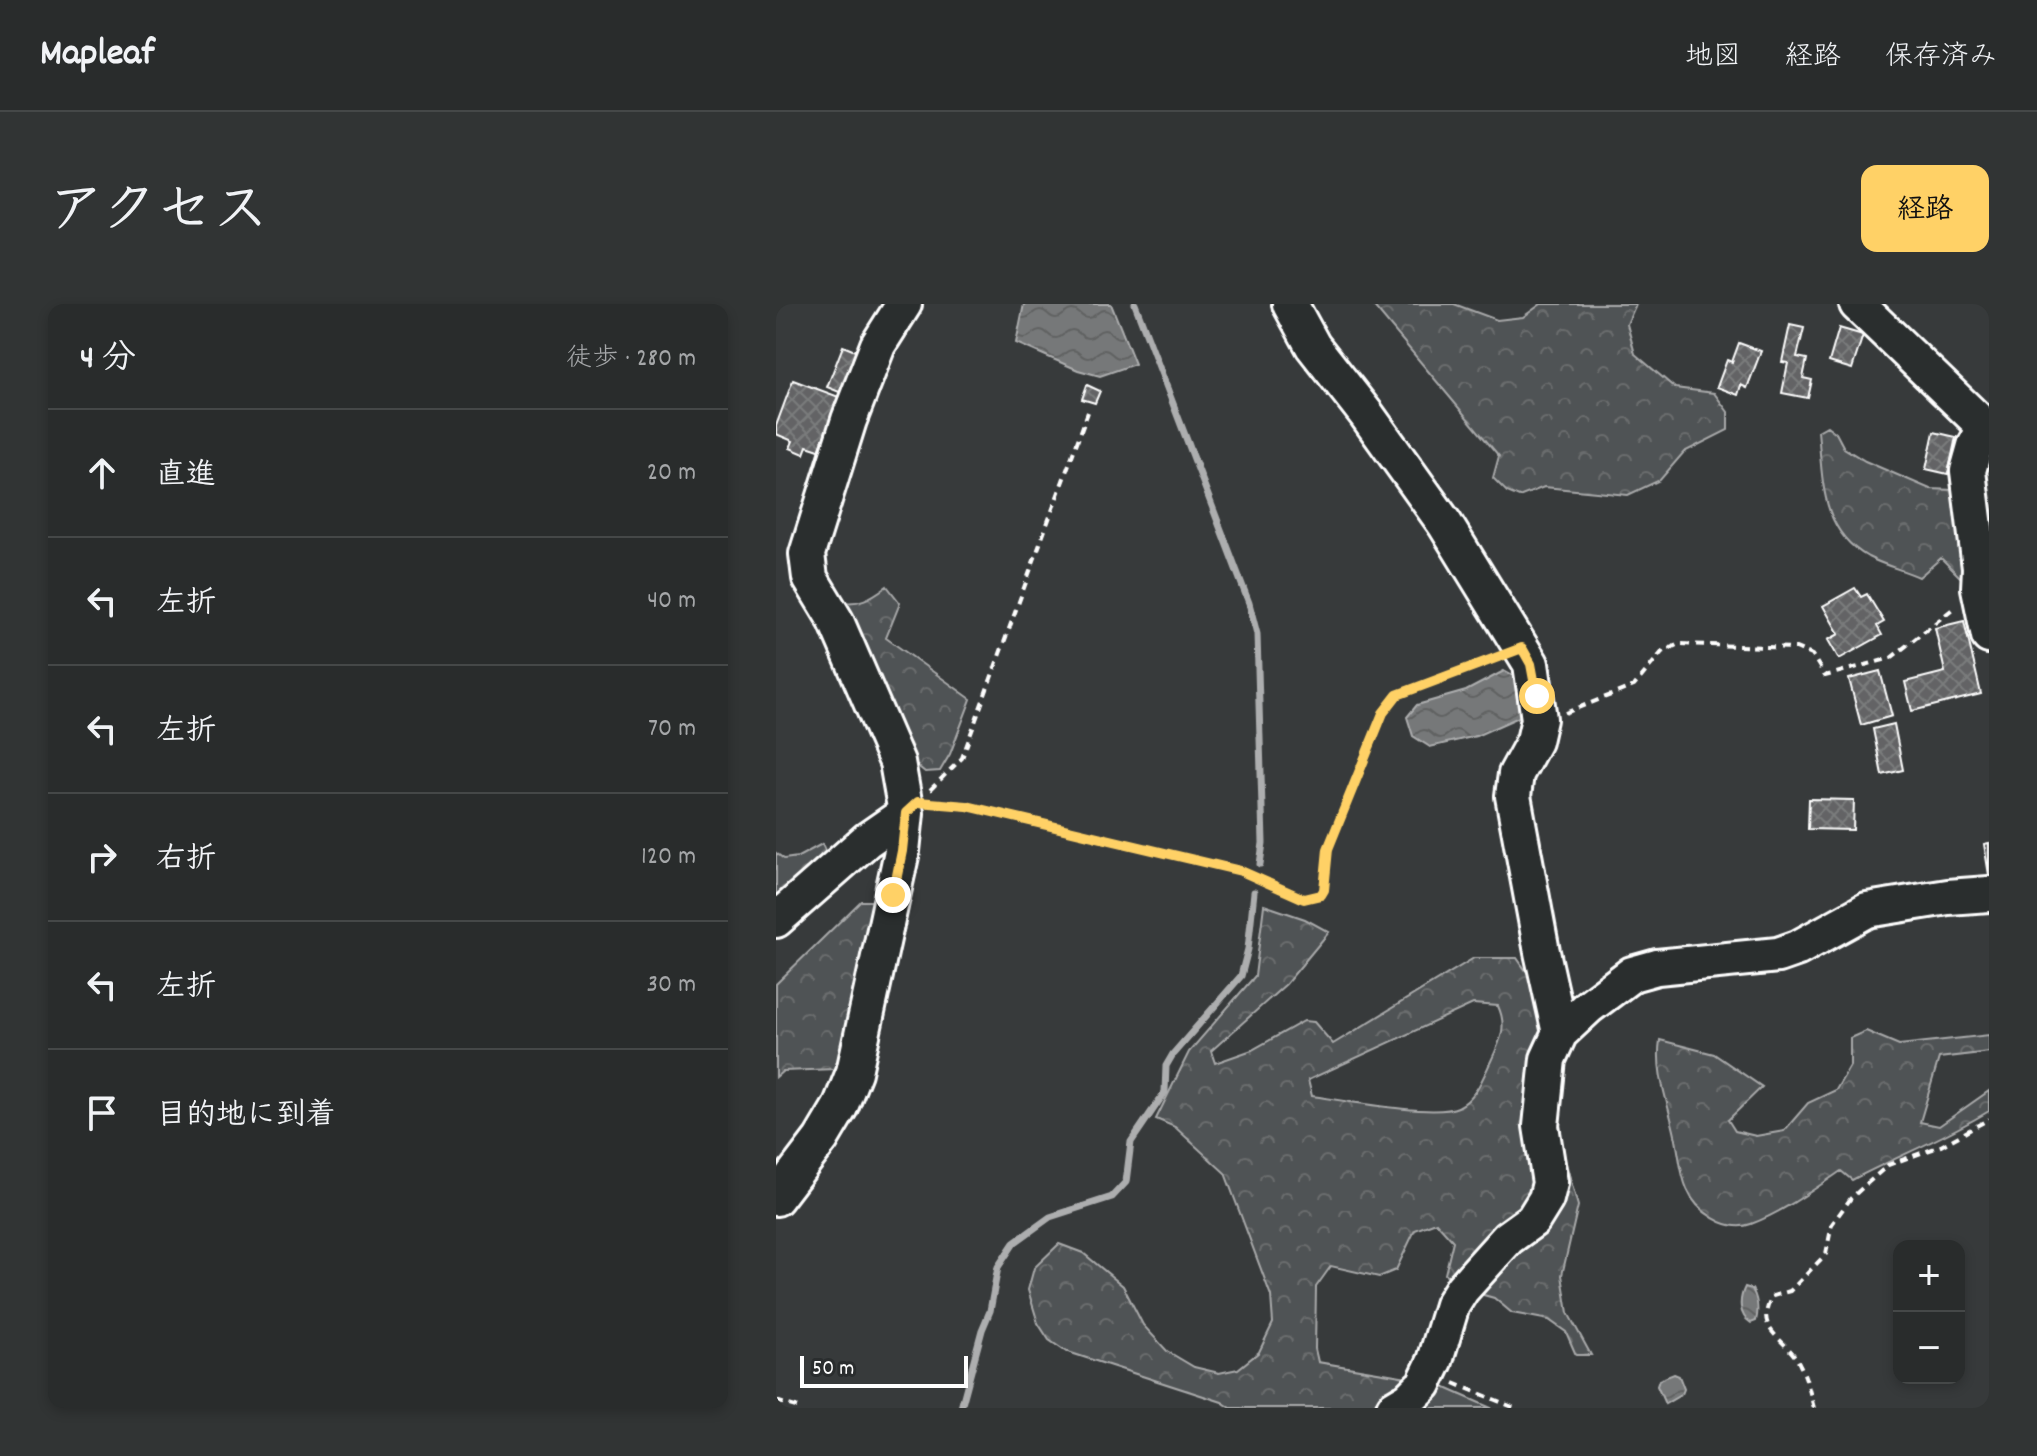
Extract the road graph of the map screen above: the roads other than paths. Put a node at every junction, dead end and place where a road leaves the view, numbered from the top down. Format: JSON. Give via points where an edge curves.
{"nodes":[{"id":1,"x":904,"y":304,"type":"edge"},
{"id":2,"x":1290,"y":304,"type":"edge"},
{"id":3,"x":1857,"y":304,"type":"edge"},
{"id":4,"x":1987,"y":430,"type":"edge"},
{"id":5,"x":1989,"y":636,"type":"edge"},
{"id":6,"x":912,"y":807,"type":"junction"},
{"id":7,"x":1989,"y":894,"type":"edge"},
{"id":8,"x":776,"y":920,"type":"edge"},
{"id":9,"x":1560,"y":1033,"type":"junction"},
{"id":10,"x":776,"y":1198,"type":"edge"},
{"id":11,"x":1394,"y":1408,"type":"edge"}],
"edges":[{"from":1,"to":6,"type":"street","via":[[878,345],[807,554],[810,578],[836,621]]},
{"from":2,"to":9,"type":"street","via":[[1313,346],[1445,524],[1531,664],[1539,719],[1516,774],[1513,796]]},
{"from":3,"to":4,"type":"street"},
{"from":4,"to":5,"type":"street","via":[[1975,446],[1968,471]]},
{"from":6,"to":8,"type":"street"},
{"from":6,"to":10,"type":"street","via":[[854,1072],[821,1139]]},
{"from":7,"to":9,"type":"street","via":[[1867,910],[1778,955],[1632,974]]},
{"from":9,"to":11,"type":"street","via":[[1548,1059],[1541,1126],[1550,1183],[1546,1199],[1533,1220],[1508,1238],[1462,1289],[1424,1384]]}]}
